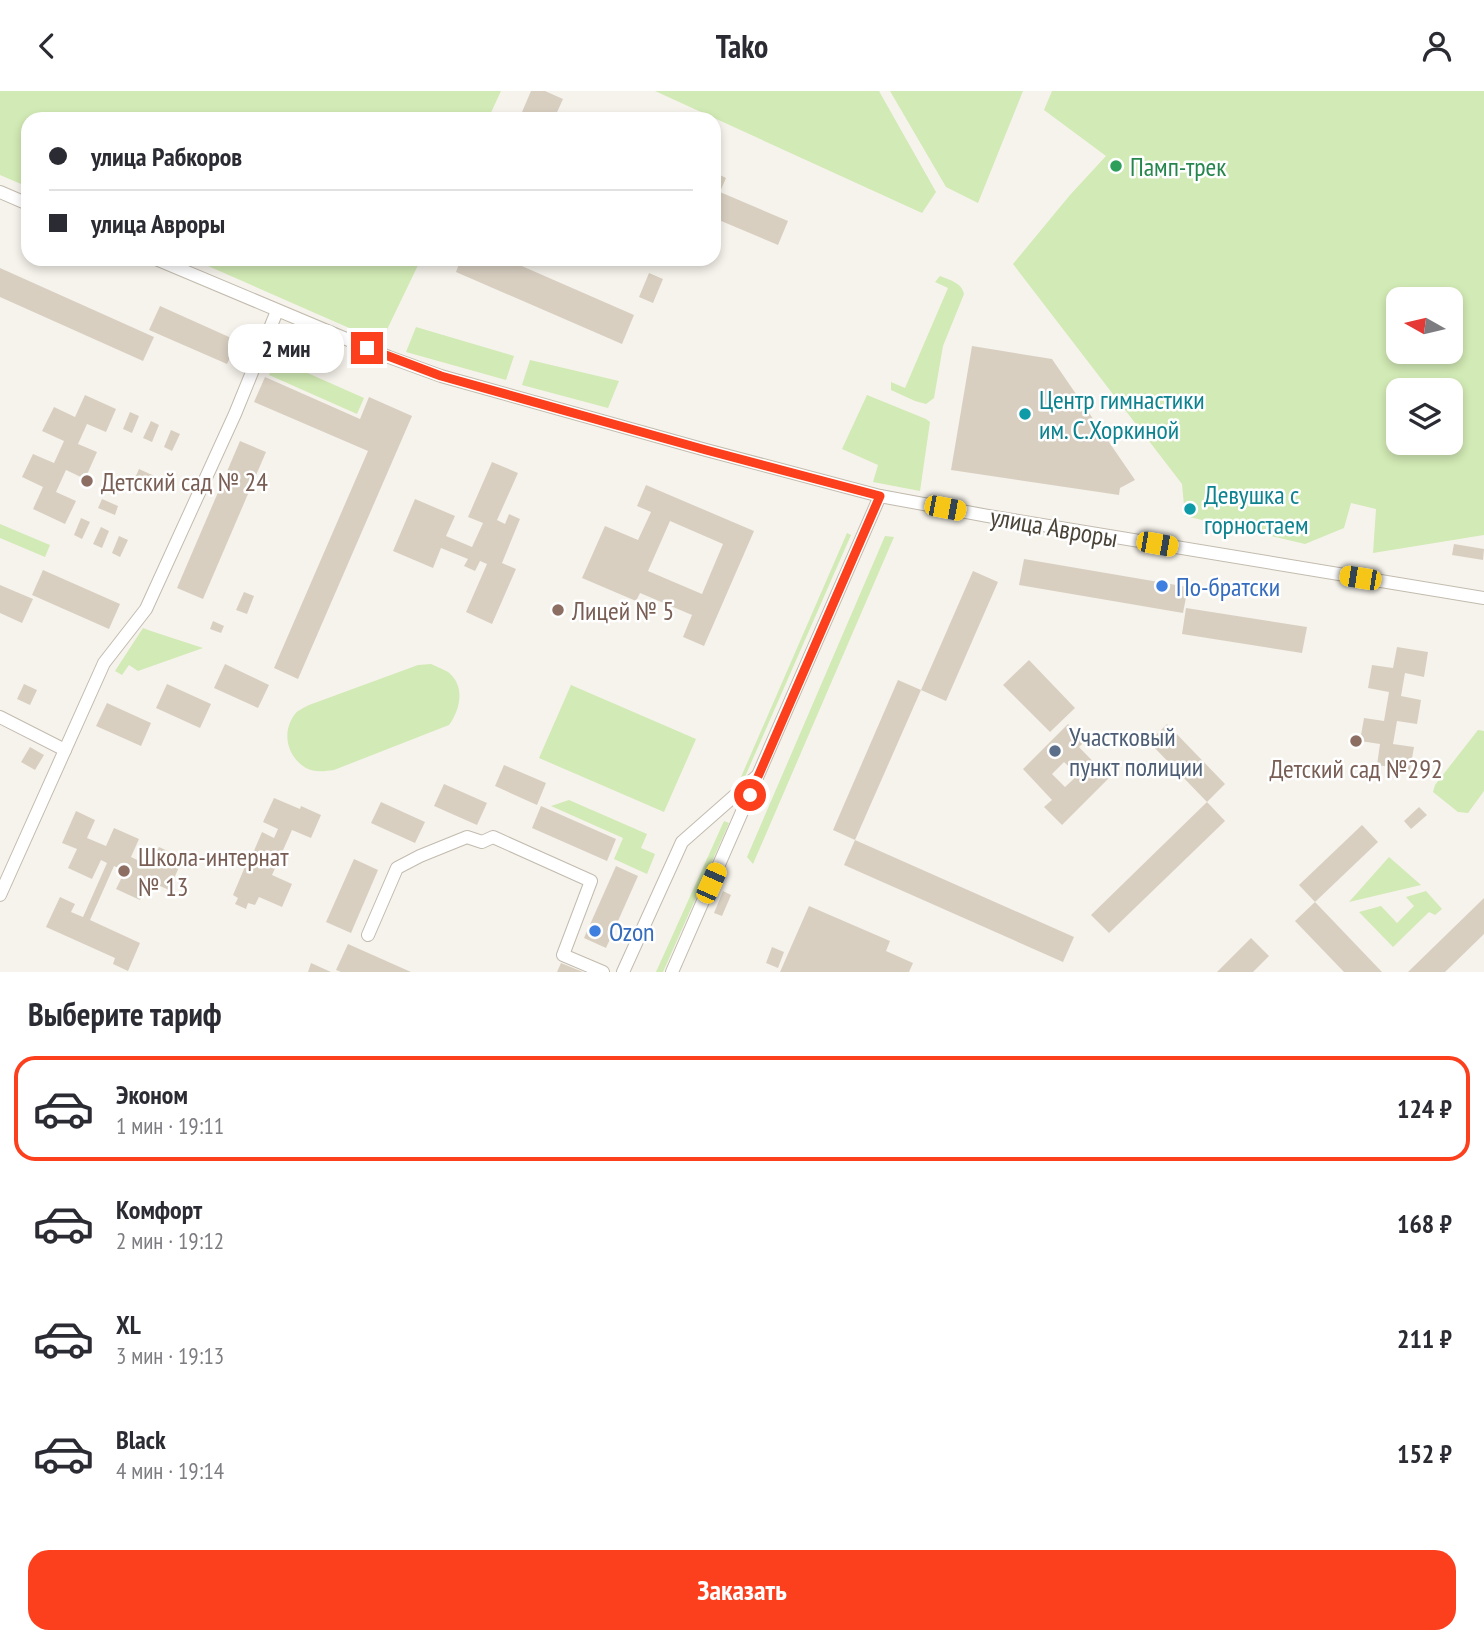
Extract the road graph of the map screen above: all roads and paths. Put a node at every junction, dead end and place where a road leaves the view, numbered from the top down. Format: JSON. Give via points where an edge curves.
{"nodes":[{"id":1,"x":0,"y":193,"type":"edge"},
{"id":2,"x":21,"y":201,"type":"edge"},
{"id":3,"x":172,"y":266,"type":"edge"},
{"id":4,"x":277,"y":311,"type":"junction"},
{"id":5,"x":880,"y":496,"type":"junction"},
{"id":6,"x":1484,"y":599,"type":"edge"},
{"id":7,"x":0,"y":717,"type":"edge"},
{"id":8,"x":65,"y":750,"type":"junction"},
{"id":9,"x":760,"y":773,"type":"junction"},
{"id":10,"x":0,"y":895,"type":"edge"},
{"id":11,"x":368,"y":935,"type":"dead end"},
{"id":12,"x":603,"y":972,"type":"edge"},
{"id":13,"x":623,"y":972,"type":"edge"},
{"id":14,"x":672,"y":972,"type":"edge"}],
"edges":[{"from":1,"to":2,"type":"street"},
{"from":3,"to":4,"type":"street","name":"улица Авроры"},
{"from":4,"to":5,"type":"street","name":"улица Авроры","via":[[441,376]]},
{"from":4,"to":8,"type":"street","via":[[146,609],[104,663]]},
{"from":5,"to":6,"type":"street","name":"улица Авроры"},
{"from":5,"to":9,"type":"street"},
{"from":7,"to":8,"type":"street"},
{"from":8,"to":10,"type":"street"},
{"from":9,"to":13,"type":"street","via":[[682,842]]},
{"from":9,"to":14,"type":"street"},
{"from":11,"to":12,"type":"street","via":[[397,868],[467,837],[482,842],[493,837],[591,881],[563,955]]}]}
